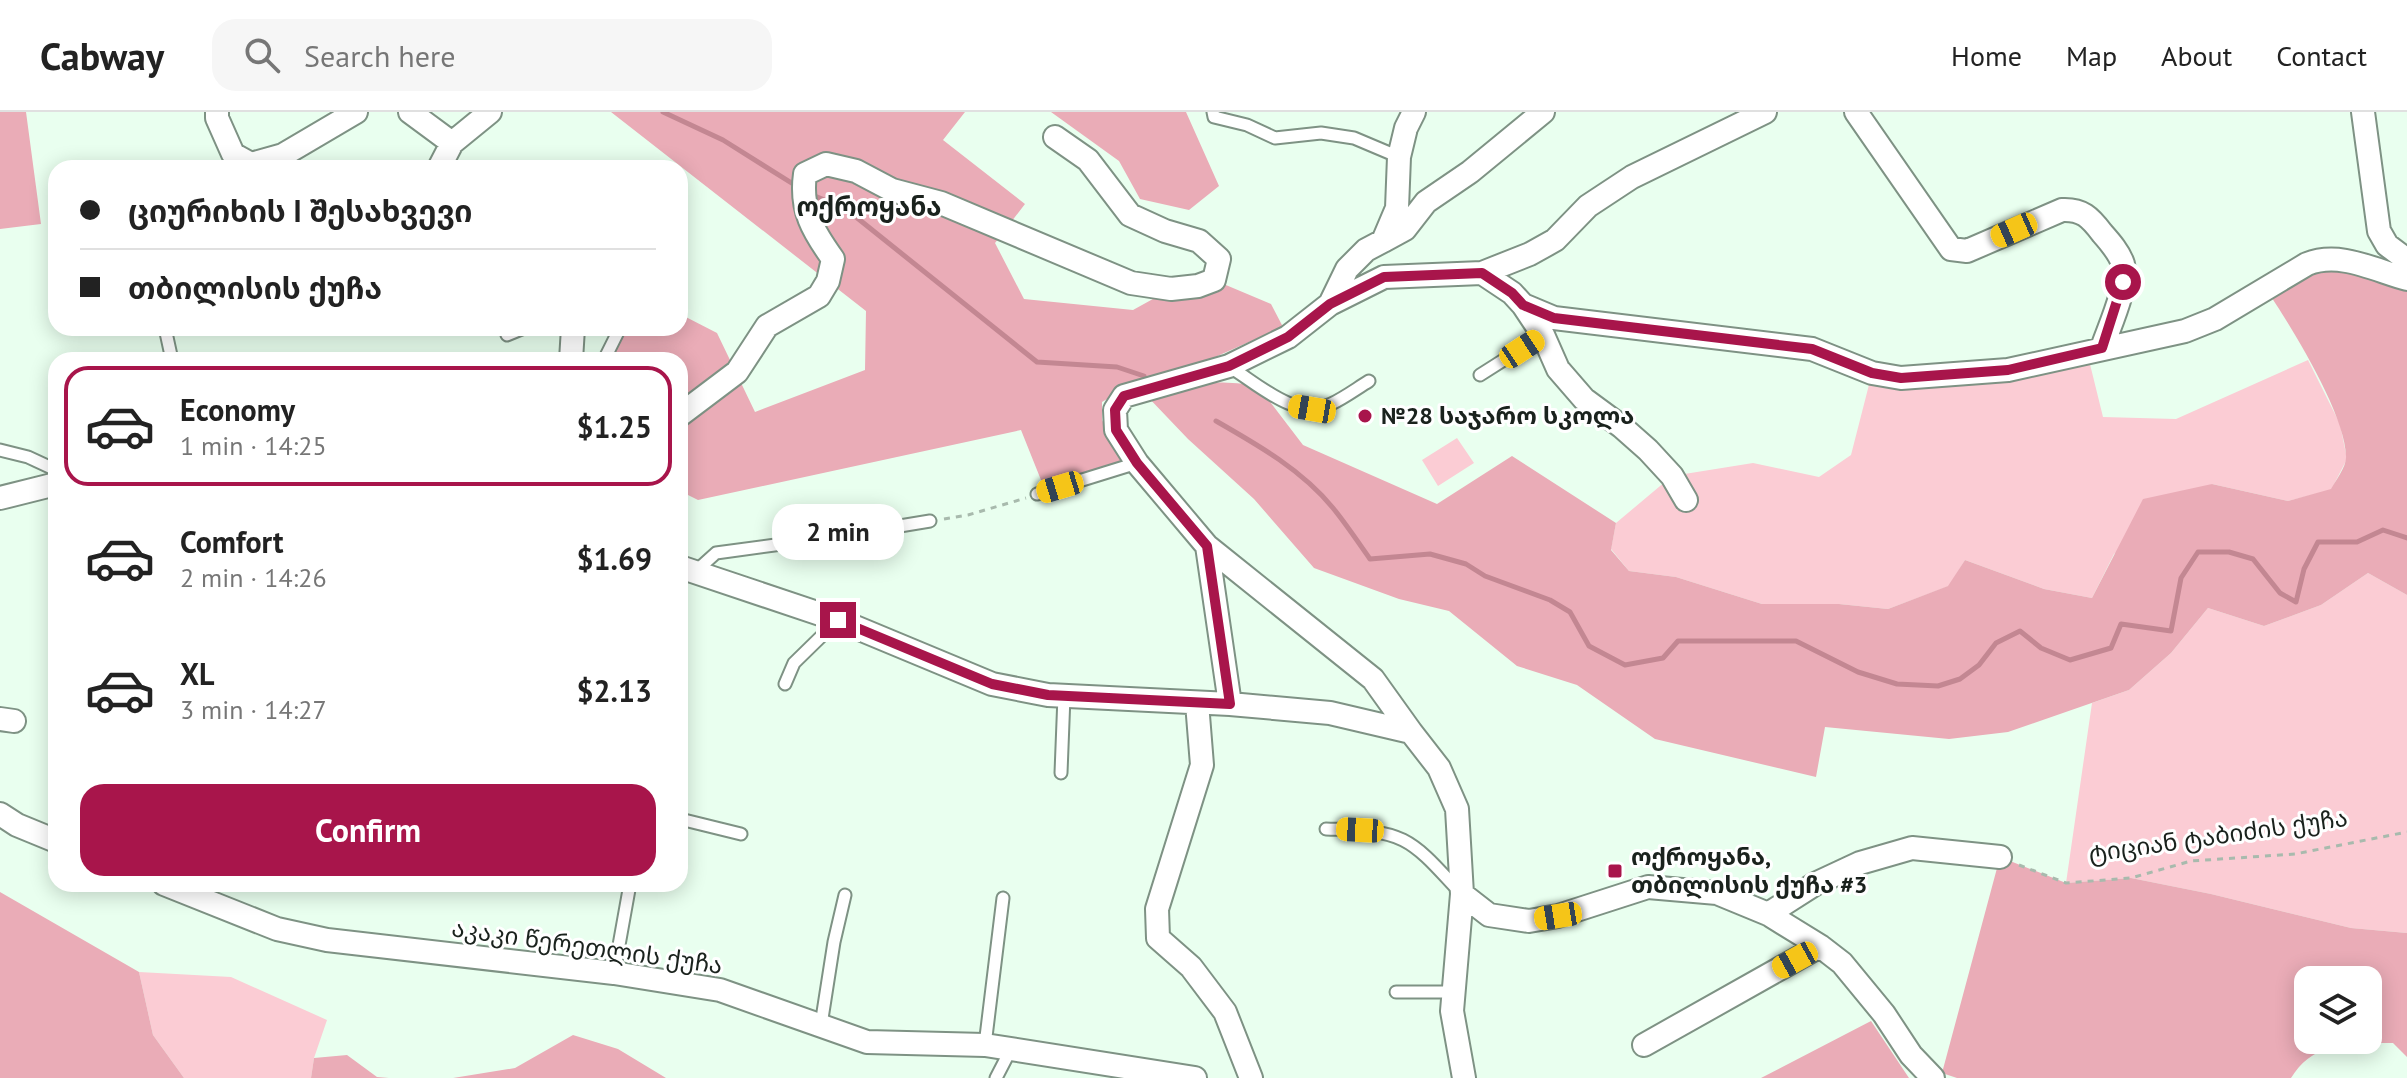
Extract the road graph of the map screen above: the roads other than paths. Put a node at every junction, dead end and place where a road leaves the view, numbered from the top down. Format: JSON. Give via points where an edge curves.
{"nodes":[{"id":1,"x":217,"y":112,"type":"edge"},
{"id":2,"x":356,"y":112,"type":"edge"},
{"id":3,"x":410,"y":112,"type":"edge"},
{"id":4,"x":490,"y":112,"type":"edge"},
{"id":5,"x":1213,"y":112,"type":"edge"},
{"id":6,"x":1414,"y":112,"type":"edge"},
{"id":7,"x":1543,"y":112,"type":"edge"},
{"id":8,"x":1765,"y":112,"type":"edge"},
{"id":9,"x":1856,"y":112,"type":"edge"},
{"id":10,"x":2363,"y":112,"type":"edge"},
{"id":11,"x":1055,"y":137,"type":"dead end"},
{"id":12,"x":452,"y":143,"type":"junction"},
{"id":13,"x":1399,"y":157,"type":"junction"},
{"id":14,"x":244,"y":160,"type":"edge"},
{"id":15,"x":265,"y":160,"type":"edge"},
{"id":16,"x":443,"y":160,"type":"edge"},
{"id":17,"x":1383,"y":241,"type":"junction"},
{"id":18,"x":2407,"y":260,"type":"edge"},
{"id":19,"x":1482,"y":273,"type":"junction"},
{"id":20,"x":2407,"y":279,"type":"edge"},
{"id":21,"x":1330,"y":304,"type":"junction"},
{"id":22,"x":1523,"y":305,"type":"junction"},
{"id":23,"x":1543,"y":335,"type":"junction"},
{"id":24,"x":2102,"y":348,"type":"junction"},
{"id":25,"x":1229,"y":366,"type":"junction"},
{"id":26,"x":1480,"y":375,"type":"dead end"},
{"id":27,"x":1369,"y":381,"type":"dead end"},
{"id":28,"x":688,"y":409,"type":"edge"},
{"id":29,"x":0,"y":450,"type":"edge"},
{"id":30,"x":1137,"y":463,"type":"junction"},
{"id":31,"x":48,"y":466,"type":"edge"},
{"id":32,"x":48,"y":486,"type":"edge"},
{"id":33,"x":1037,"y":494,"type":"road end"},
{"id":34,"x":0,"y":498,"type":"edge"},
{"id":35,"x":1686,"y":500,"type":"dead end"},
{"id":36,"x":930,"y":521,"type":"road end"},
{"id":37,"x":1207,"y":546,"type":"junction"},
{"id":38,"x":688,"y":569,"type":"edge"},
{"id":39,"x":838,"y":620,"type":"junction"},
{"id":40,"x":785,"y":684,"type":"dead end"},
{"id":41,"x":1064,"y":696,"type":"junction"},
{"id":42,"x":1197,"y":703,"type":"junction"},
{"id":43,"x":1230,"y":704,"type":"junction"},
{"id":44,"x":1411,"y":732,"type":"junction"},
{"id":45,"x":1061,"y":773,"type":"dead end"},
{"id":46,"x":0,"y":814,"type":"edge"},
{"id":47,"x":688,"y":821,"type":"edge"},
{"id":48,"x":1326,"y":829,"type":"dead end"},
{"id":49,"x":741,"y":834,"type":"dead end"},
{"id":50,"x":48,"y":838,"type":"edge"},
{"id":51,"x":2000,"y":857,"type":"road end"},
{"id":52,"x":184,"y":892,"type":"edge"},
{"id":53,"x":629,"y":892,"type":"edge"},
{"id":54,"x":1462,"y":894,"type":"junction"},
{"id":55,"x":845,"y":895,"type":"dead end"},
{"id":56,"x":1003,"y":898,"type":"dead end"},
{"id":57,"x":1768,"y":914,"type":"junction"},
{"id":58,"x":1820,"y":946,"type":"junction"},
{"id":59,"x":614,"y":973,"type":"junction"},
{"id":60,"x":1396,"y":992,"type":"dead end"},
{"id":61,"x":1452,"y":992,"type":"junction"},
{"id":62,"x":821,"y":1025,"type":"junction"},
{"id":63,"x":985,"y":1045,"type":"junction"},
{"id":64,"x":1644,"y":1045,"type":"dead end"},
{"id":65,"x":1011,"y":1049,"type":"junction"},
{"id":66,"x":996,"y":1078,"type":"edge"},
{"id":67,"x":1195,"y":1078,"type":"edge"},
{"id":68,"x":1251,"y":1078,"type":"edge"},
{"id":69,"x":1464,"y":1078,"type":"edge"},
{"id":70,"x":1933,"y":1078,"type":"edge"}],
"edges":[{"from":1,"to":14,"type":"street","via":[[233,154]]},
{"from":2,"to":15,"type":"street"},
{"from":3,"to":12,"type":"street"},
{"from":4,"to":12,"type":"street"},
{"from":5,"to":13,"type":"lane","via":[[1214,117],[1275,138],[1321,133],[1354,138]]},
{"from":6,"to":13,"type":"street"},
{"from":7,"to":17,"type":"street","via":[[1426,202],[1405,229]]},
{"from":8,"to":19,"type":"street","via":[[1632,177],[1588,206],[1555,240]]},
{"from":9,"to":24,"type":"street","via":[[1951,249],[1967,251],[2062,210],[2089,215],[2124,266]]},
{"from":10,"to":18,"type":"street","via":[[2379,231]]},
{"from":11,"to":28,"type":"street","via":[[1088,160],[1130,215],[1199,241],[1219,259],[1214,280],[1171,289],[1131,283],[941,203],[826,164],[805,174],[803,190],[811,229],[833,259],[828,281],[819,296],[767,326],[737,372]]},
{"from":12,"to":16,"type":"street"},
{"from":13,"to":17,"type":"street","via":[[1397,208]]},
{"from":17,"to":21,"type":"street","via":[[1347,269]]},
{"from":19,"to":21,"type":"street","via":[[1384,277]]},
{"from":19,"to":22,"type":"street"},
{"from":20,"to":24,"type":"street","via":[[2322,258],[2205,323]]},
{"from":21,"to":25,"type":"street","via":[[1288,337]]},
{"from":22,"to":23,"type":"street"},
{"from":22,"to":24,"type":"street","via":[[1586,324],[1812,349],[1872,373],[1901,378],[2008,370]]},
{"from":23,"to":26,"type":"lane"},
{"from":23,"to":35,"type":"street","via":[[1558,369],[1584,399],[1648,450]]},
{"from":25,"to":27,"type":"lane","via":[[1293,406],[1312,409]]},
{"from":25,"to":30,"type":"street","via":[[1124,396],[1115,410],[1116,430]]},
{"from":29,"to":31,"type":"lane"},
{"from":30,"to":33,"type":"lane"},
{"from":30,"to":37,"type":"street"},
{"from":32,"to":34,"type":"street"},
{"from":36,"to":38,"type":"lane","via":[[716,553]]},
{"from":37,"to":43,"type":"street"},
{"from":37,"to":44,"type":"street","via":[[1373,679]]},
{"from":38,"to":39,"type":"street"},
{"from":39,"to":40,"type":"lane","via":[[794,663]]},
{"from":39,"to":41,"type":"street","via":[[992,684]]},
{"from":41,"to":42,"type":"street"},
{"from":41,"to":45,"type":"lane"},
{"from":42,"to":43,"type":"street"},
{"from":42,"to":68,"type":"street","via":[[1202,765],[1157,909],[1158,938],[1191,967],[1225,1012]]},
{"from":43,"to":44,"type":"street","via":[[1330,713]]},
{"from":44,"to":54,"type":"street","via":[[1439,768],[1457,809]]},
{"from":46,"to":50,"type":"street"},
{"from":47,"to":49,"type":"lane"},
{"from":48,"to":54,"type":"lane","via":[[1404,840]]},
{"from":51,"to":57,"type":"street","via":[[1912,848],[1860,863]]},
{"from":52,"to":59,"type":"street","name":"აკაკი წერეთლის ქუჩა","via":[[277,929],[327,940]]},
{"from":53,"to":59,"type":"lane"},
{"from":54,"to":57,"type":"street","via":[[1489,915],[1529,921],[1648,887],[1717,893]]},
{"from":54,"to":61,"type":"street"},
{"from":55,"to":62,"type":"lane"},
{"from":56,"to":63,"type":"lane"},
{"from":57,"to":58,"type":"street"},
{"from":58,"to":64,"type":"street"},
{"from":58,"to":70,"type":"street","via":[[1842,963]]},
{"from":59,"to":62,"type":"street","name":"აკაკი წერეთლის ქუჩა","via":[[720,990]]},
{"from":60,"to":61,"type":"lane"},
{"from":61,"to":69,"type":"street"},
{"from":62,"to":63,"type":"street","name":"აკაკი წერეთლის ქუჩა","via":[[867,1042]]},
{"from":63,"to":65,"type":"street","name":"აკაკი წერეთლის ქუჩა"},
{"from":65,"to":66,"type":"lane"},
{"from":65,"to":67,"type":"street","name":"აკაკი წერეთლის ქუჩა"}]}
